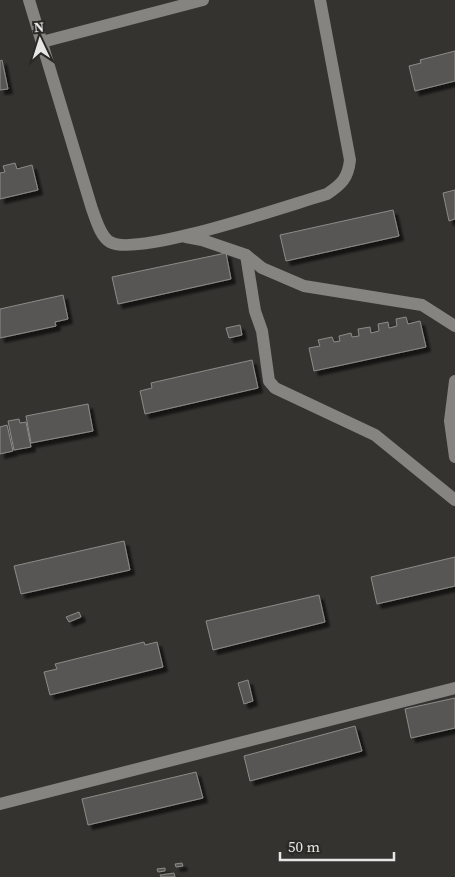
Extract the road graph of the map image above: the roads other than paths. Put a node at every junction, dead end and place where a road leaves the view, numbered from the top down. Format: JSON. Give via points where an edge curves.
{"nodes":[{"id":1,"x":29,"y":0,"type":"edge"},
{"id":2,"x":203,"y":0,"type":"edge"},
{"id":3,"x":320,"y":0,"type":"edge"},
{"id":4,"x":42,"y":42,"type":"junction"},
{"id":5,"x":183,"y":237,"type":"junction"},
{"id":6,"x":246,"y":255,"type":"junction"},
{"id":7,"x":455,"y":326,"type":"edge"},
{"id":8,"x":455,"y":381,"type":"edge"},
{"id":9,"x":455,"y":457,"type":"edge"},
{"id":10,"x":455,"y":500,"type":"edge"},
{"id":11,"x":455,"y":688,"type":"edge"},
{"id":12,"x":0,"y":804,"type":"edge"}],
"edges":[{"from":1,"to":4,"type":"street"},
{"from":2,"to":4,"type":"street"},
{"from":3,"to":5,"type":"street","via":[[349,149],[348,174],[341,185],[327,194]]},
{"from":4,"to":5,"type":"street","via":[[103,236],[110,243],[122,245]]},
{"from":5,"to":6,"type":"street"},
{"from":6,"to":7,"type":"street","via":[[262,268],[304,286],[422,305]]},
{"from":6,"to":10,"type":"street","via":[[269,381],[275,388],[375,435]]},
{"from":8,"to":9,"type":"street","via":[[450,421]]},
{"from":11,"to":12,"type":"street"}]}
